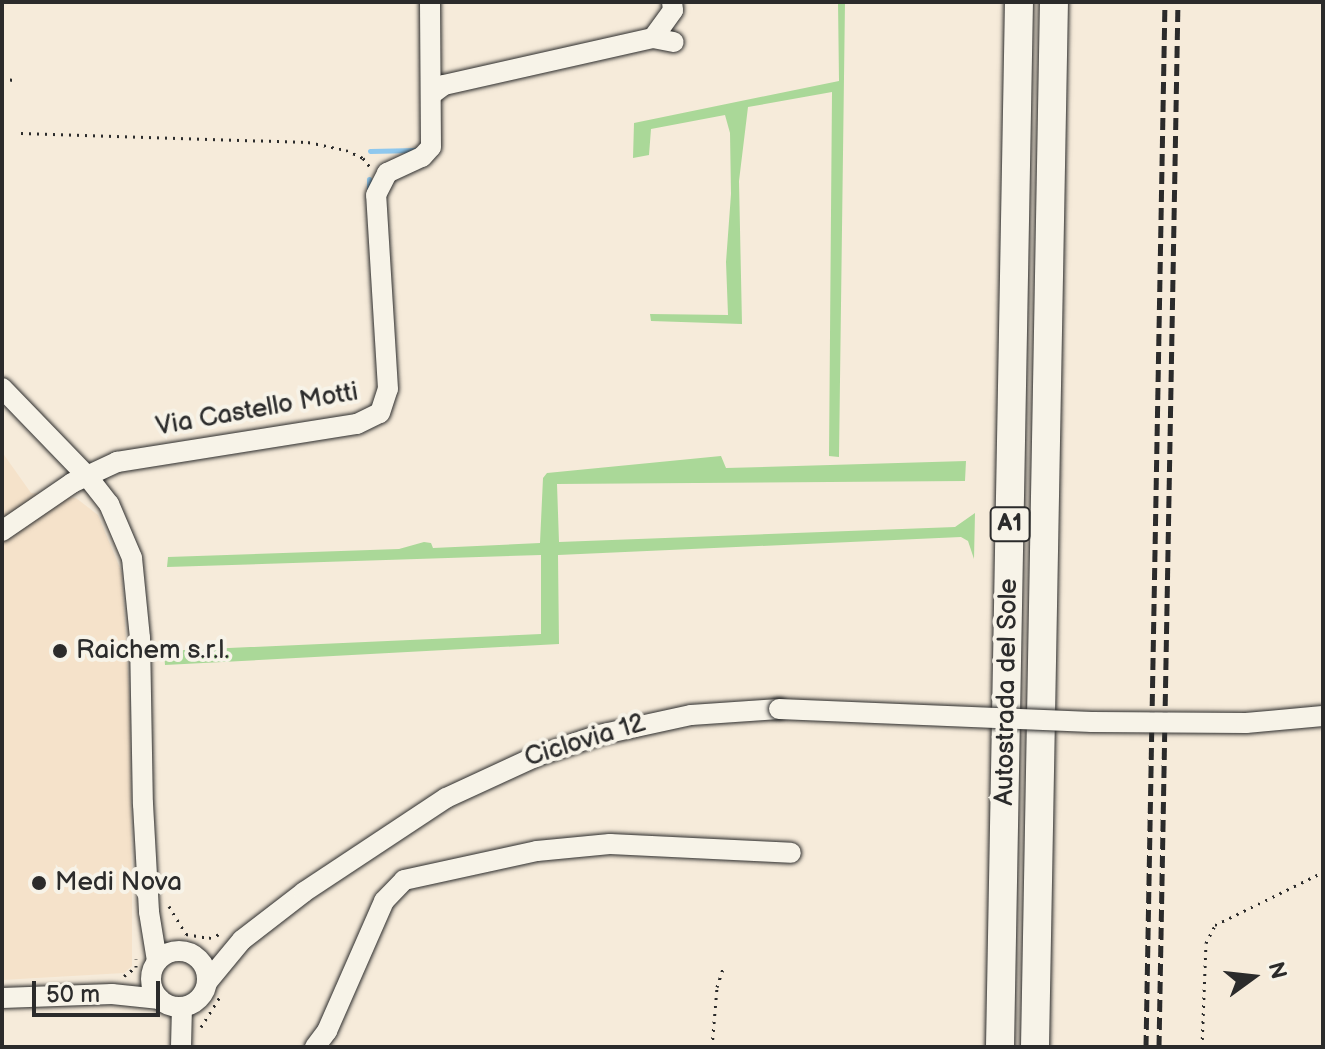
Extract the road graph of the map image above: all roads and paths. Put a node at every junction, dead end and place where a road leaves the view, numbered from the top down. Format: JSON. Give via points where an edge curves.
{"nodes":[{"id":1,"x":430,"y":2,"type":"edge"},
{"id":2,"x":1019,"y":2,"type":"edge"},
{"id":3,"x":1054,"y":2,"type":"edge"},
{"id":4,"x":677,"y":5,"type":"edge"},
{"id":5,"x":2,"y":78,"type":"edge"},
{"id":6,"x":13,"y":80,"type":"dead end"},
{"id":7,"x":432,"y":94,"type":"junction"},
{"id":8,"x":21,"y":133,"type":"dead end"},
{"id":9,"x":378,"y":185,"type":"junction"},
{"id":10,"x":2,"y":388,"type":"edge"},
{"id":11,"x":87,"y":476,"type":"junction"},
{"id":12,"x":2,"y":531,"type":"edge"},
{"id":13,"x":1323,"y":716,"type":"edge"},
{"id":14,"x":791,"y":853,"type":"dead end"},
{"id":15,"x":1323,"y":872,"type":"edge"},
{"id":16,"x":158,"y":895,"type":"junction"},
{"id":17,"x":245,"y":937,"type":"junction"},
{"id":18,"x":137,"y":950,"type":"dead end"},
{"id":19,"x":188,"y":952,"type":"junction"},
{"id":20,"x":155,"y":966,"type":"junction"},
{"id":21,"x":723,"y":968,"type":"dead end"},
{"id":22,"x":215,"y":985,"type":"junction"},
{"id":23,"x":108,"y":994,"type":"junction"},
{"id":24,"x":2,"y":998,"type":"edge"},
{"id":25,"x":160,"y":999,"type":"junction"},
{"id":26,"x":182,"y":1007,"type":"junction"},
{"id":27,"x":181,"y":1040,"type":"edge"},
{"id":28,"x":315,"y":1047,"type":"edge"},
{"id":29,"x":712,"y":1047,"type":"edge"},
{"id":30,"x":1000,"y":1047,"type":"edge"},
{"id":31,"x":1035,"y":1047,"type":"edge"},
{"id":32,"x":1202,"y":1047,"type":"edge"}],
"edges":[{"from":1,"to":7,"type":"street"},
{"from":2,"to":30,"type":"highway","name":"Autostrada del Sole","number":"A1"},
{"from":3,"to":31,"type":"highway","name":"Autostrada del Sole","number":"A1"},
{"from":4,"to":7,"type":"street","via":[[664,40],[444,85]]},
{"from":5,"to":6,"type":"path"},
{"from":7,"to":9,"type":"street","via":[[431,147],[422,157],[387,173]]},
{"from":8,"to":9,"type":"path","via":[[328,144],[363,158]]},
{"from":9,"to":11,"type":"street","name":"Via Castello Motti","via":[[388,389],[380,413],[357,424],[133,458]]},
{"from":10,"to":11,"type":"street"},
{"from":11,"to":12,"type":"street","name":"Via Castello Motti"},
{"from":11,"to":16,"type":"street","via":[[125,536],[136,586]]},
{"from":13,"to":17,"type":"street","bridge":true,"via":[[1246,723],[1092,722],[779,709],[665,719],[599,735],[446,798],[392,830]]},
{"from":14,"to":28,"type":"street","via":[[610,844],[537,851],[404,880],[384,901],[327,1031]]},
{"from":15,"to":32,"type":"path","via":[[1215,925],[1206,943]]},
{"from":16,"to":17,"type":"path","via":[[192,937],[209,938],[238,924]]},
{"from":16,"to":19,"type":"street"},
{"from":16,"to":20,"type":"street"},
{"from":17,"to":19,"type":"street"},
{"from":17,"to":22,"type":"street"},
{"from":18,"to":23,"type":"path","via":[[136,967],[126,976],[105,980]]},
{"from":19,"to":20,"type":"street","via":[[173,951]]},
{"from":19,"to":22,"type":"street","via":[[204,964]]},
{"from":20,"to":23,"type":"street"},
{"from":20,"to":25,"type":"street","via":[[152,987]]},
{"from":21,"to":29,"type":"path"},
{"from":22,"to":26,"type":"street"},
{"from":22,"to":27,"type":"path","via":[[197,1035]]},
{"from":23,"to":24,"type":"street"},
{"from":23,"to":25,"type":"street"},
{"from":25,"to":26,"type":"street"},
{"from":26,"to":27,"type":"street"}]}
